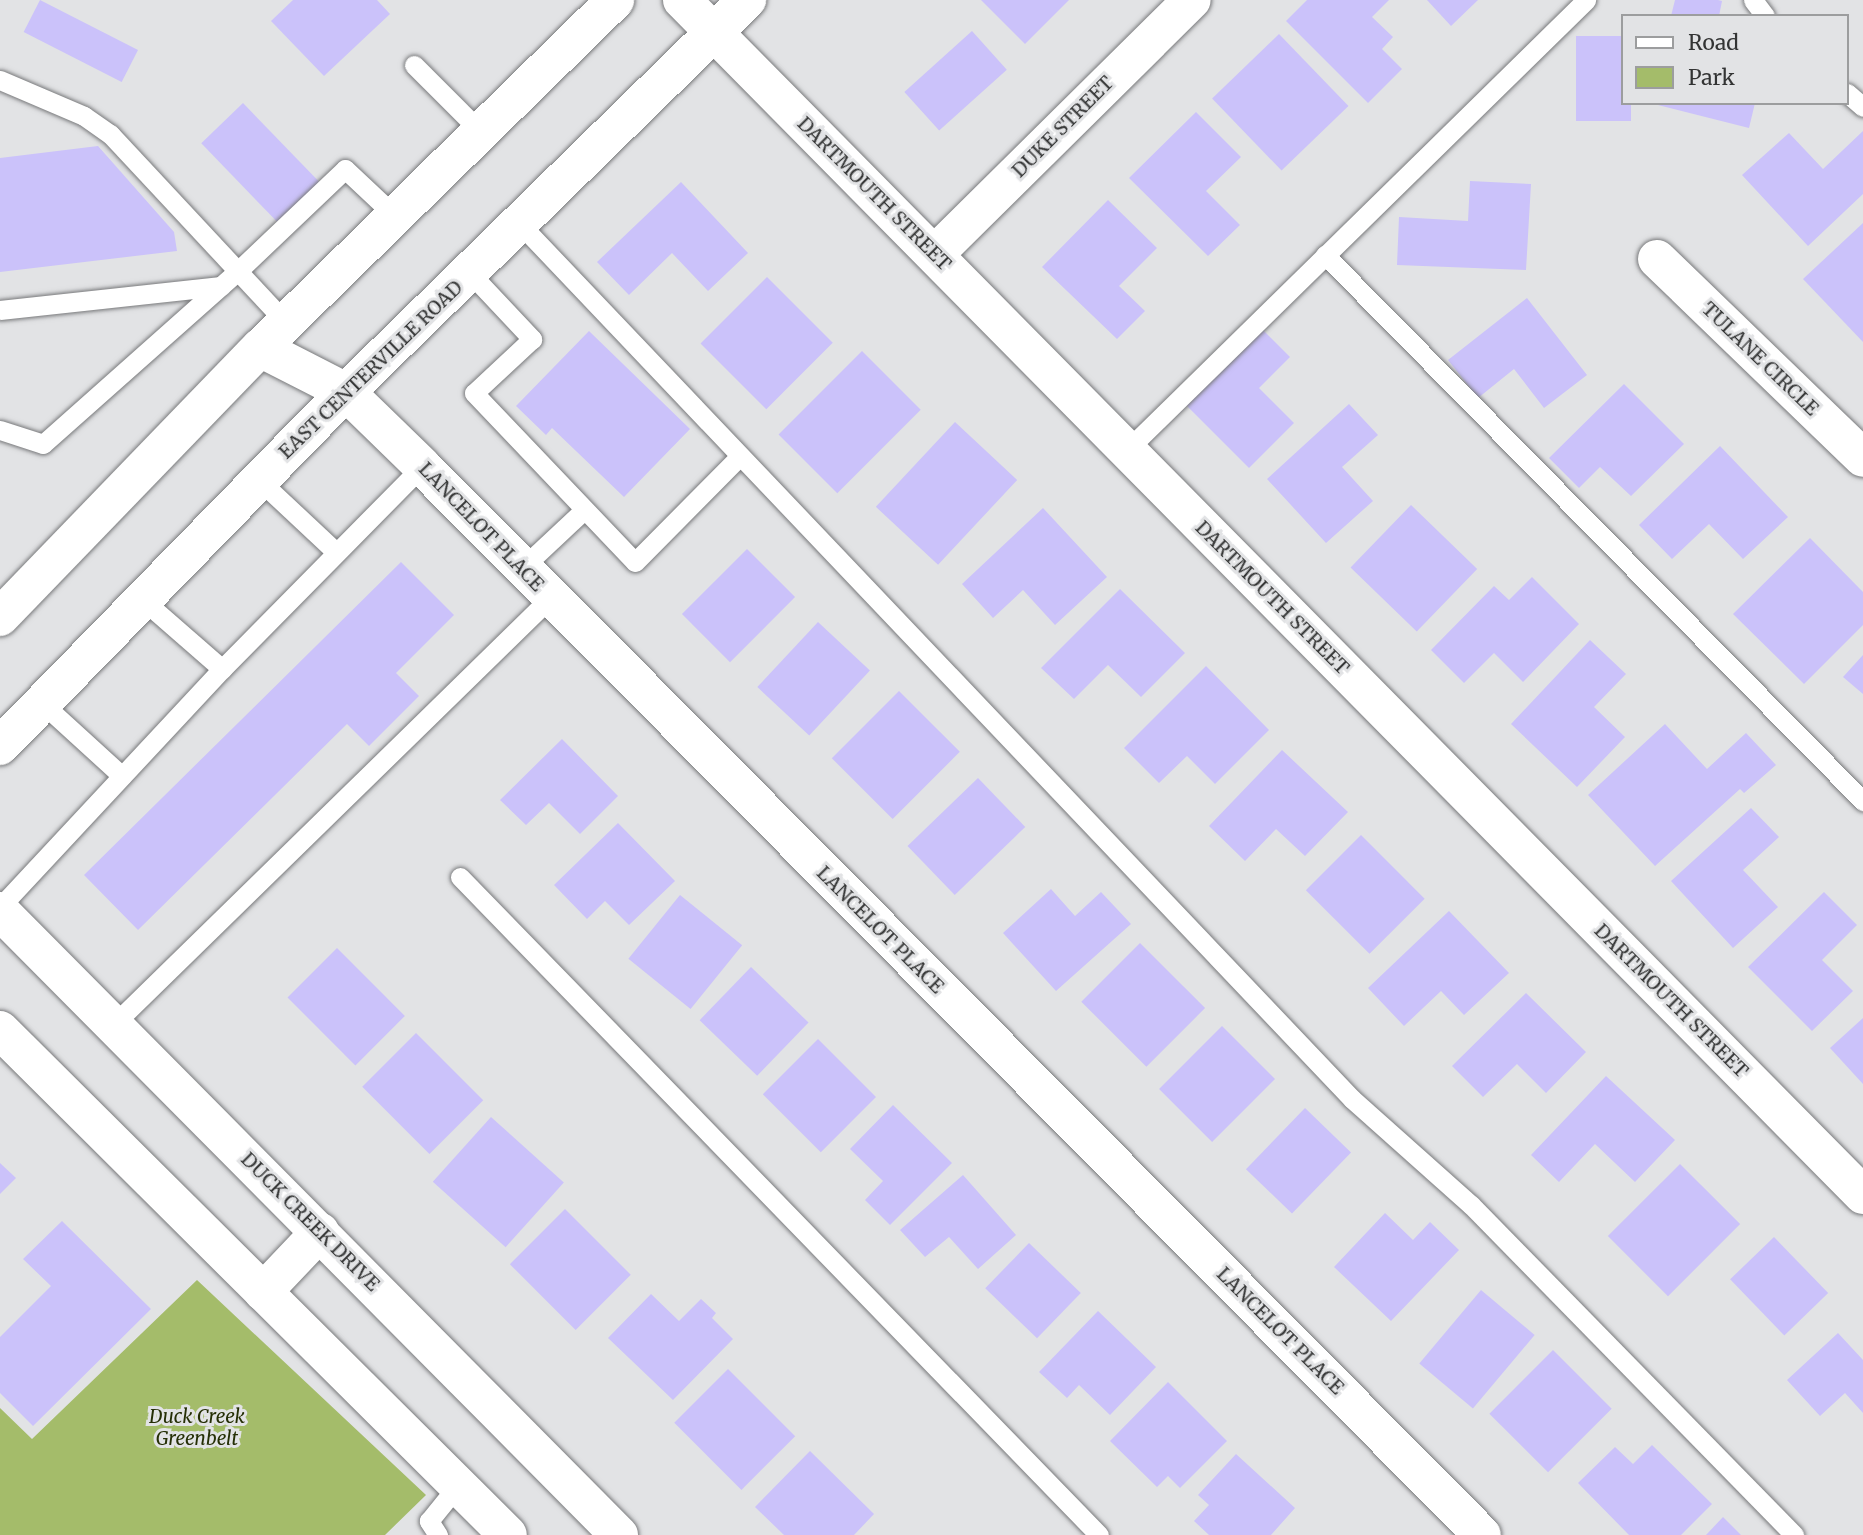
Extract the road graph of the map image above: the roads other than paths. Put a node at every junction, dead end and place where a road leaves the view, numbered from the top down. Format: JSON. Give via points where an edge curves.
{"nodes":[{"id":1,"x":615,"y":0,"type":"edge"},
{"id":2,"x":682,"y":0,"type":"edge"},
{"id":3,"x":747,"y":0,"type":"edge"},
{"id":4,"x":1192,"y":0,"type":"edge"},
{"id":5,"x":1586,"y":0,"type":"edge"},
{"id":6,"x":714,"y":33,"type":"junction"},
{"id":7,"x":414,"y":65,"type":"dead end"},
{"id":8,"x":0,"y":80,"type":"edge"},
{"id":9,"x":1849,"y":95,"type":"edge"},
{"id":10,"x":1863,"y":107,"type":"edge"},
{"id":11,"x":481,"y":132,"type":"junction"},
{"id":12,"x":395,"y":216,"type":"junction"},
{"id":13,"x":521,"y":225,"type":"junction"},
{"id":14,"x":935,"y":254,"type":"junction"},
{"id":15,"x":1325,"y":255,"type":"junction"},
{"id":16,"x":1657,"y":259,"type":"dead end"},
{"id":17,"x":240,"y":269,"type":"junction"},
{"id":18,"x":470,"y":274,"type":"junction"},
{"id":19,"x":221,"y":286,"type":"junction"},
{"id":20,"x":0,"y":310,"type":"edge"},
{"id":21,"x":273,"y":335,"type":"junction"},
{"id":22,"x":346,"y":392,"type":"junction"},
{"id":23,"x":0,"y":430,"type":"edge"},
{"id":24,"x":1127,"y":450,"type":"junction"},
{"id":25,"x":740,"y":456,"type":"junction"},
{"id":26,"x":1863,"y":458,"type":"edge"},
{"id":27,"x":422,"y":466,"type":"junction"},
{"id":28,"x":259,"y":480,"type":"junction"},
{"id":29,"x":584,"y":509,"type":"junction"},
{"id":30,"x":335,"y":552,"type":"junction"},
{"id":31,"x":522,"y":568,"type":"junction"},
{"id":32,"x":550,"y":597,"type":"junction"},
{"id":33,"x":143,"y":600,"type":"junction"},
{"id":34,"x":0,"y":617,"type":"edge"},
{"id":35,"x":222,"y":669,"type":"junction"},
{"id":36,"x":43,"y":703,"type":"junction"},
{"id":37,"x":0,"y":746,"type":"edge"},
{"id":38,"x":122,"y":776,"type":"junction"},
{"id":39,"x":1863,"y":801,"type":"edge"},
{"id":40,"x":460,"y":877,"type":"dead end"},
{"id":41,"x":0,"y":909,"type":"edge"},
{"id":42,"x":114,"y":1024,"type":"junction"},
{"id":43,"x":0,"y":1030,"type":"edge"},
{"id":44,"x":1863,"y":1195,"type":"edge"},
{"id":45,"x":320,"y":1232,"type":"junction"},
{"id":46,"x":263,"y":1292,"type":"junction"},
{"id":47,"x":458,"y":1485,"type":"junction"},
{"id":48,"x":438,"y":1535,"type":"edge"},
{"id":49,"x":509,"y":1535,"type":"edge"},
{"id":50,"x":620,"y":1535,"type":"edge"},
{"id":51,"x":1099,"y":1535,"type":"edge"},
{"id":52,"x":1482,"y":1535,"type":"edge"},
{"id":53,"x":1794,"y":1535,"type":"edge"}],
"edges":[{"from":1,"to":11,"type":"street"},
{"from":2,"to":6,"type":"street","name":"DARTMOUTH STREET"},
{"from":3,"to":6,"type":"street","name":"EAST CENTERVILLE ROAD"},
{"from":4,"to":14,"type":"street","name":"DUKE STREET"},
{"from":5,"to":15,"type":"lane"},
{"from":6,"to":13,"type":"street","name":"EAST CENTERVILLE ROAD"},
{"from":6,"to":14,"type":"street","name":"DARTMOUTH STREET"},
{"from":7,"to":11,"type":"lane"},
{"from":8,"to":17,"type":"lane","via":[[84,117],[110,134]]},
{"from":9,"to":10,"type":"lane"},
{"from":11,"to":12,"type":"street"},
{"from":12,"to":17,"type":"lane","via":[[345,169]]},
{"from":12,"to":21,"type":"street"},
{"from":13,"to":18,"type":"street","name":"EAST CENTERVILLE ROAD"},
{"from":13,"to":25,"type":"lane"},
{"from":14,"to":24,"type":"street","name":"DARTMOUTH STREET"},
{"from":15,"to":24,"type":"lane"},
{"from":15,"to":39,"type":"lane"},
{"from":16,"to":26,"type":"street","name":"TULANE CIRCLE"},
{"from":17,"to":19,"type":"lane"},
{"from":17,"to":21,"type":"lane"},
{"from":18,"to":22,"type":"street","name":"EAST CENTERVILLE ROAD"},
{"from":18,"to":29,"type":"lane","via":[[532,339],[474,393]]},
{"from":19,"to":20,"type":"lane"},
{"from":19,"to":23,"type":"lane","via":[[43,444]]},
{"from":21,"to":22,"type":"street","name":"LANCELOT PLACE"},
{"from":21,"to":34,"type":"street"},
{"from":22,"to":27,"type":"street","name":"LANCELOT PLACE"},
{"from":22,"to":28,"type":"street","name":"EAST CENTERVILLE ROAD"},
{"from":24,"to":44,"type":"street","name":"DARTMOUTH STREET"},
{"from":25,"to":29,"type":"lane","via":[[635,562]]},
{"from":25,"to":53,"type":"lane","via":[[1352,1099],[1472,1205]]},
{"from":27,"to":30,"type":"lane"},
{"from":27,"to":31,"type":"street","name":"LANCELOT PLACE"},
{"from":28,"to":30,"type":"lane"},
{"from":28,"to":33,"type":"street","name":"EAST CENTERVILLE ROAD"},
{"from":29,"to":31,"type":"lane"},
{"from":30,"to":35,"type":"lane"},
{"from":31,"to":32,"type":"street","name":"LANCELOT PLACE"},
{"from":32,"to":42,"type":"lane"},
{"from":32,"to":52,"type":"street","name":"LANCELOT PLACE"},
{"from":33,"to":35,"type":"lane"},
{"from":33,"to":36,"type":"street","name":"EAST CENTERVILLE ROAD"},
{"from":35,"to":38,"type":"lane"},
{"from":36,"to":37,"type":"street","name":"EAST CENTERVILLE ROAD"},
{"from":36,"to":38,"type":"lane"},
{"from":38,"to":41,"type":"lane"},
{"from":40,"to":51,"type":"lane"},
{"from":41,"to":42,"type":"street","name":"DUCK CREEK DRIVE"},
{"from":42,"to":45,"type":"street","name":"DUCK CREEK DRIVE"},
{"from":43,"to":46,"type":"street"},
{"from":45,"to":46,"type":"street"},
{"from":45,"to":50,"type":"street","name":"DUCK CREEK DRIVE"},
{"from":46,"to":47,"type":"street"},
{"from":47,"to":48,"type":"lane","via":[[429,1521]]},
{"from":47,"to":49,"type":"street"}]}
